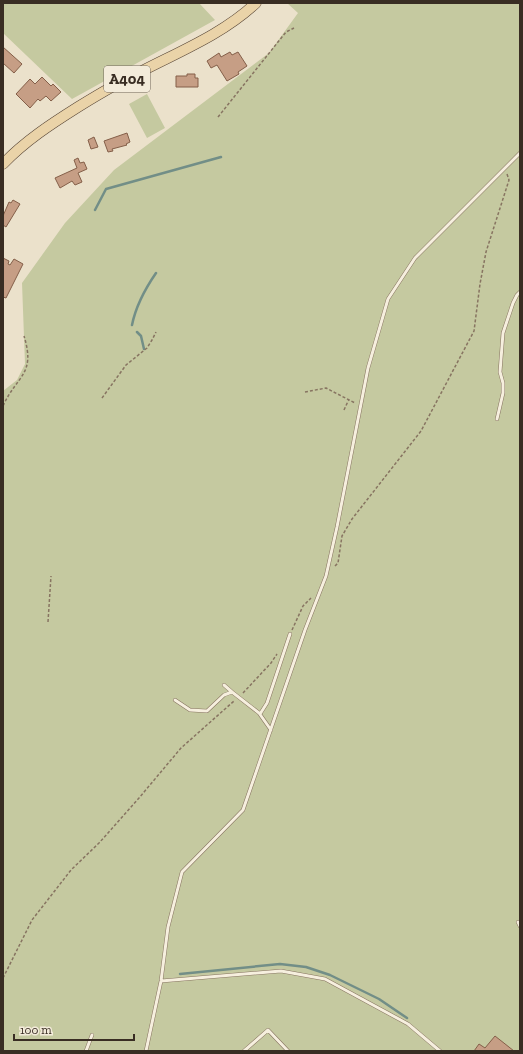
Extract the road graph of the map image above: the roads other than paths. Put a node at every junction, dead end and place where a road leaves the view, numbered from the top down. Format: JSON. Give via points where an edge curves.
{"nodes":[{"id":1,"x":256,"y":3,"type":"edge"},
{"id":2,"x":520,"y":153,"type":"edge"},
{"id":3,"x":3,"y":164,"type":"edge"},
{"id":4,"x":520,"y":292,"type":"edge"},
{"id":5,"x":497,"y":419,"type":"dead end"},
{"id":6,"x":290,"y":634,"type":"road end"},
{"id":7,"x":224,"y":685,"type":"dead end"},
{"id":8,"x":232,"y":692,"type":"junction"},
{"id":9,"x":176,"y":700,"type":"dead end"},
{"id":10,"x":260,"y":714,"type":"junction"},
{"id":11,"x":271,"y":730,"type":"junction"},
{"id":12,"x":161,"y":981,"type":"junction"},
{"id":13,"x":92,"y":1035,"type":"dead end"},
{"id":14,"x":86,"y":1051,"type":"edge"},
{"id":15,"x":146,"y":1051,"type":"edge"},
{"id":16,"x":244,"y":1051,"type":"edge"},
{"id":17,"x":288,"y":1051,"type":"edge"},
{"id":18,"x":440,"y":1051,"type":"edge"}],
"edges":[{"from":1,"to":3,"type":"main road","number":"A404","via":[[216,33],[142,70],[49,125]]},
{"from":2,"to":11,"type":"lane","via":[[415,258],[388,299],[368,368],[326,576]]},
{"from":4,"to":5,"type":"lane","via":[[513,303],[503,333],[500,372],[504,393]]},
{"from":6,"to":10,"type":"lane","via":[[267,702]]},
{"from":7,"to":8,"type":"lane"},
{"from":8,"to":9,"type":"lane","via":[[224,695],[207,711],[190,710]]},
{"from":8,"to":10,"type":"lane"},
{"from":10,"to":11,"type":"lane"},
{"from":11,"to":12,"type":"lane","via":[[244,810],[182,872],[168,927]]},
{"from":12,"to":15,"type":"lane"},
{"from":12,"to":18,"type":"lane","via":[[281,970],[324,979],[408,1024]]},
{"from":13,"to":14,"type":"lane"},
{"from":16,"to":17,"type":"lane","via":[[268,1030]]}]}
